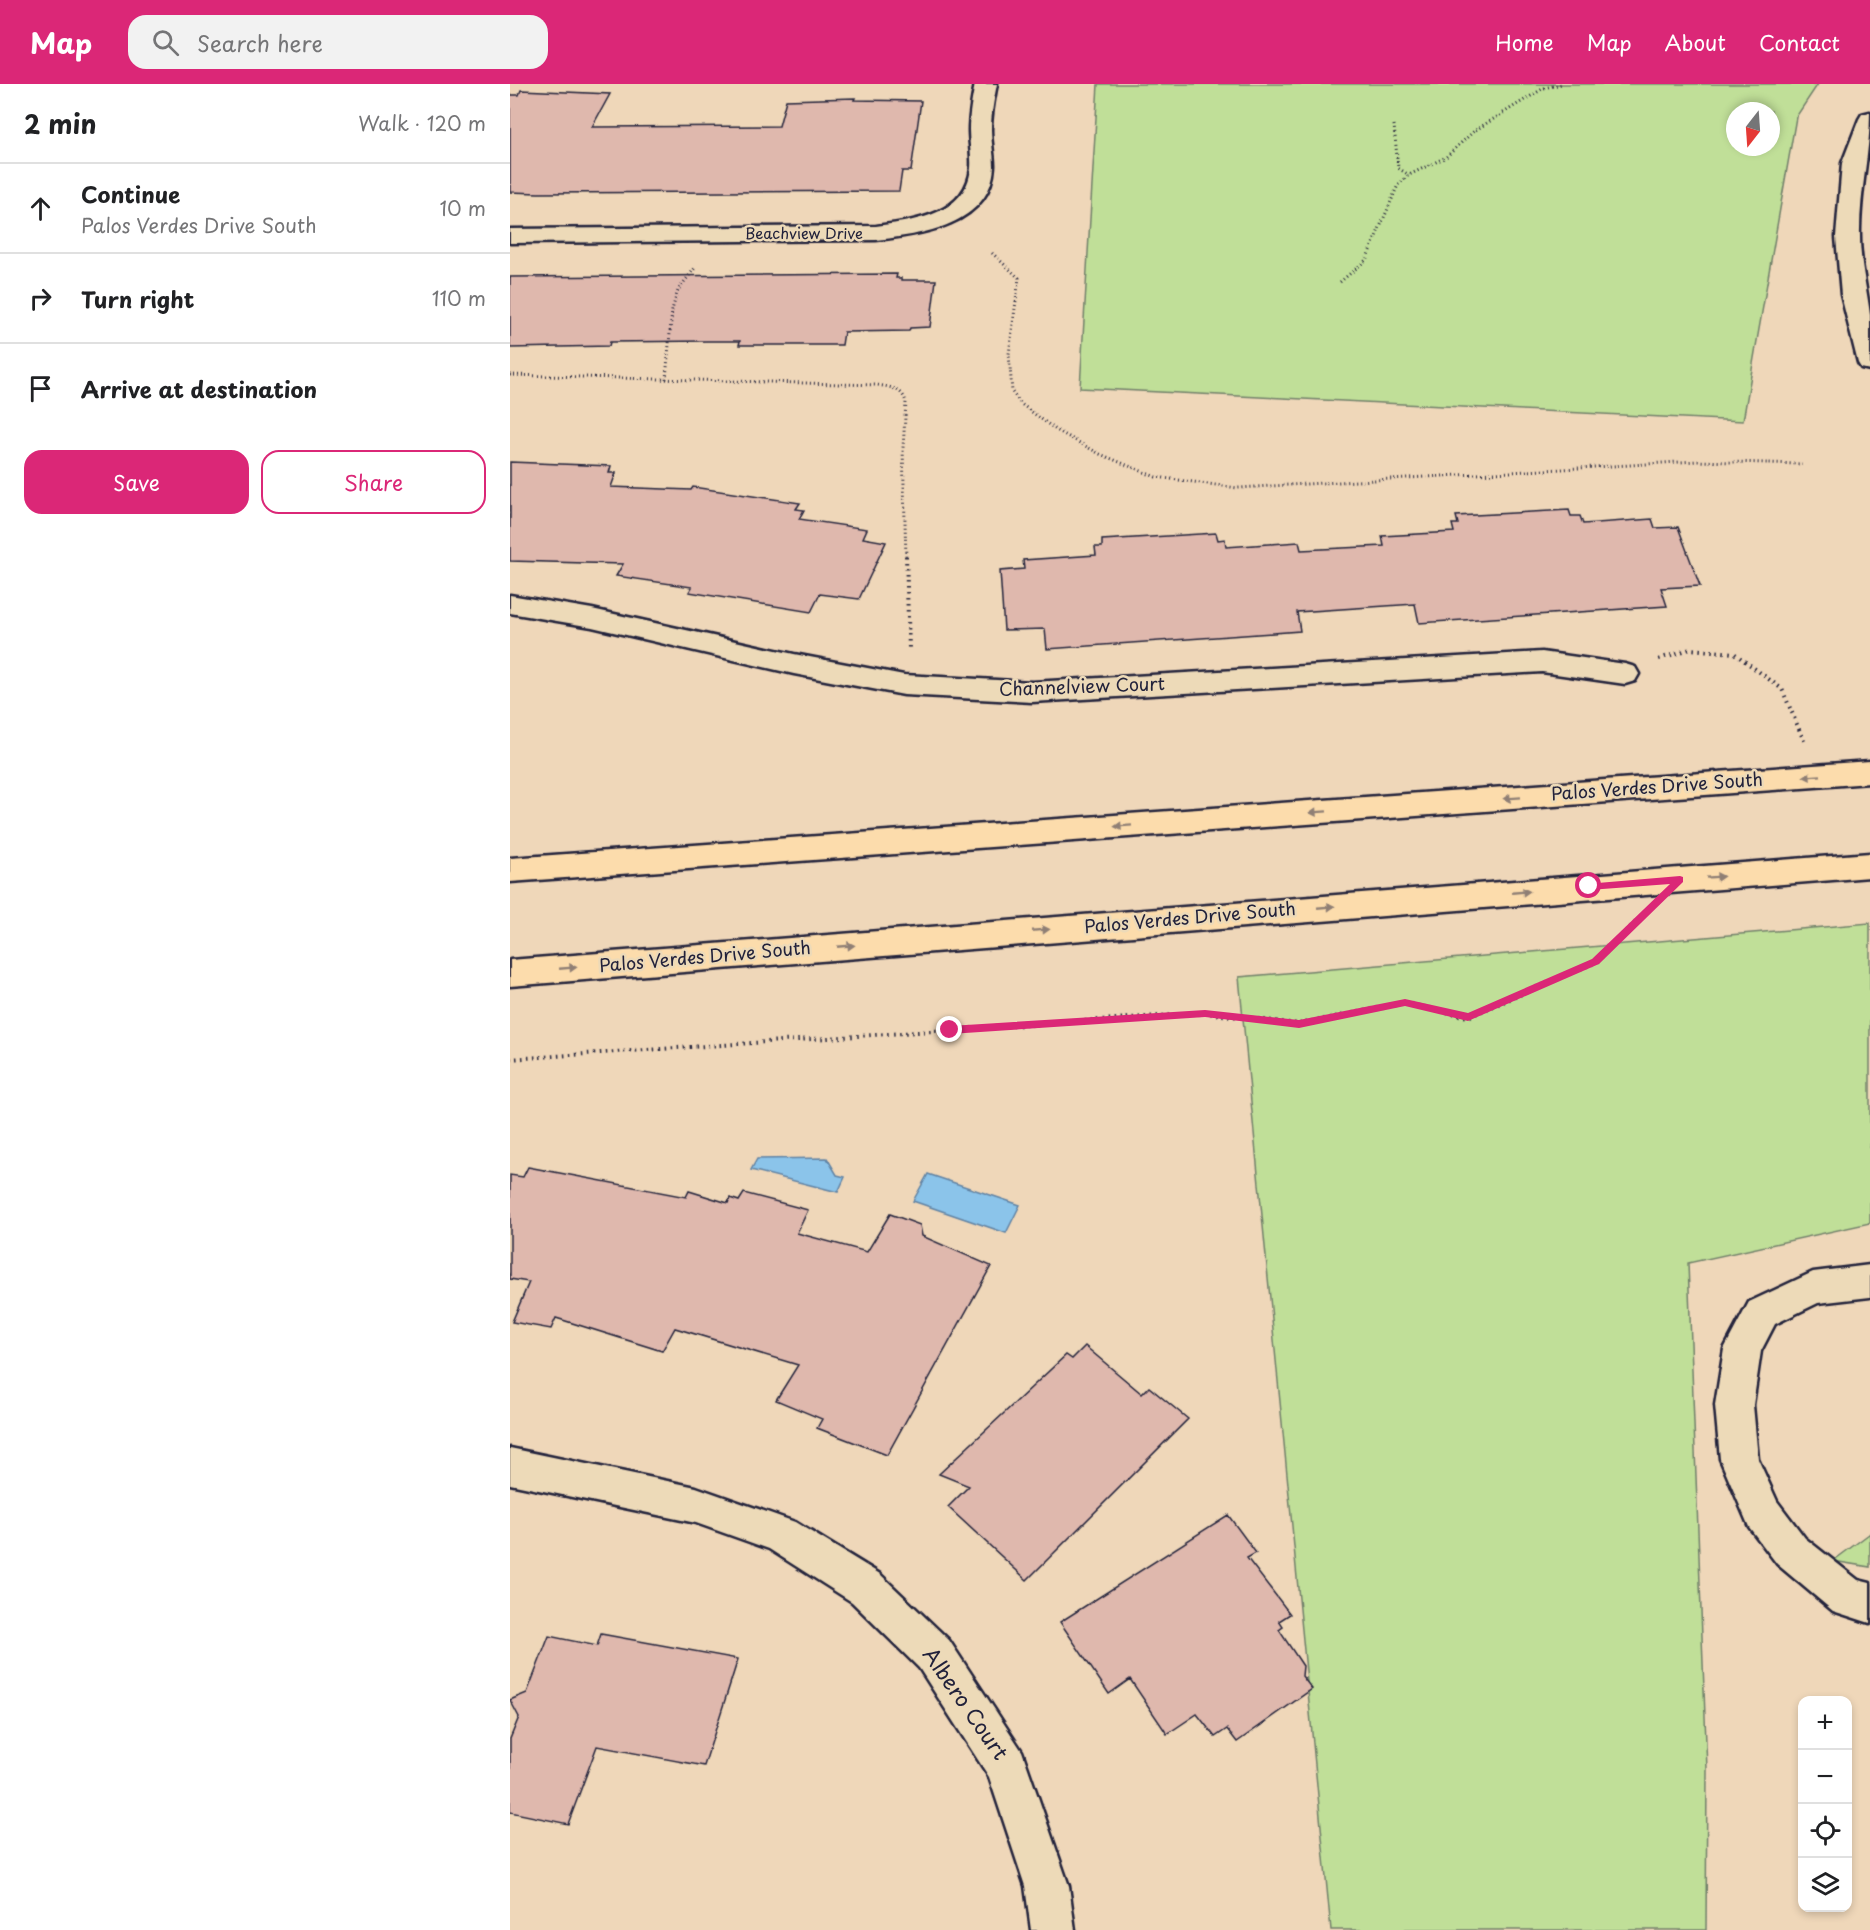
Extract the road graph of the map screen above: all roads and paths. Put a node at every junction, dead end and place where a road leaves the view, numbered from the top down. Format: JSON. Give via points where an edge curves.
{"nodes":[{"id":1,"x":986,"y":84,"type":"edge"},
{"id":2,"x":1562,"y":84,"type":"edge"},
{"id":3,"x":1870,"y":119,"type":"edge"},
{"id":4,"x":1394,"y":125,"type":"dead end"},
{"id":5,"x":1862,"y":165,"type":"edge"},
{"id":6,"x":1409,"y":175,"type":"junction"},
{"id":7,"x":510,"y":236,"type":"edge"},
{"id":8,"x":992,"y":253,"type":"dead end"},
{"id":9,"x":692,"y":276,"type":"dead end"},
{"id":10,"x":1340,"y":282,"type":"dead end"},
{"id":11,"x":1870,"y":363,"type":"edge"},
{"id":12,"x":510,"y":375,"type":"edge"},
{"id":13,"x":666,"y":379,"type":"junction"},
{"id":14,"x":1802,"y":464,"type":"dead end"},
{"id":15,"x":510,"y":604,"type":"edge"},
{"id":16,"x":909,"y":649,"type":"dead end"},
{"id":17,"x":1690,"y":649,"type":"dead end"},
{"id":18,"x":1625,"y":674,"type":"dead end"},
{"id":19,"x":1808,"y":746,"type":"dead end"},
{"id":20,"x":1870,"y":772,"type":"edge"},
{"id":21,"x":1870,"y":866,"type":"edge"},
{"id":22,"x":510,"y":870,"type":"edge"},
{"id":23,"x":1680,"y":879,"type":"junction"},
{"id":24,"x":510,"y":973,"type":"edge"},
{"id":25,"x":510,"y":1059,"type":"edge"},
{"id":26,"x":1870,"y":1281,"type":"edge"},
{"id":27,"x":510,"y":1466,"type":"edge"},
{"id":28,"x":1870,"y":1603,"type":"edge"},
{"id":29,"x":1053,"y":1930,"type":"edge"}],
"edges":[{"from":1,"to":7,"type":"street","name":"Beachview Drive","via":[[979,131],[982,171],[973,196],[955,214],[922,228],[876,233]]},
{"from":2,"to":6,"type":"path","via":[[1544,88],[1474,131],[1446,157]]},
{"from":3,"to":5,"type":"street"},
{"from":4,"to":6,"type":"path","via":[[1398,168]]},
{"from":5,"to":11,"type":"street","via":[[1848,237],[1853,295]]},
{"from":6,"to":10,"type":"path","via":[[1398,185],[1366,260]]},
{"from":8,"to":14,"type":"path","via":[[1018,278],[1010,327],[1011,390],[1023,406],[1050,425],[1100,453],[1154,476],[1195,485],[1238,488],[1697,461]]},
{"from":9,"to":13,"type":"path","via":[[681,283],[677,292],[669,326]]},
{"from":12,"to":13,"type":"path"},
{"from":13,"to":16,"type":"path","via":[[866,384],[894,388],[904,395]]},
{"from":15,"to":18,"type":"street","name":"Channelview Court","via":[[592,618],[904,686],[1032,692],[1542,662]]},
{"from":17,"to":19,"type":"path","via":[[1734,653],[1782,689]]},
{"from":20,"to":22,"type":"main road","name":"Palos Verdes Drive South","one_way":true},
{"from":23,"to":21,"type":"main road","name":"Palos Verdes Drive South","one_way":true},
{"from":24,"to":23,"type":"main road","name":"Palos Verdes Drive South","one_way":true},
{"from":23,"to":25,"type":"path","via":[[1596,962],[1468,1017],[1405,1003],[1299,1024],[1205,1013]]},
{"from":26,"to":28,"type":"street","via":[[1813,1288],[1762,1312],[1743,1349],[1734,1405],[1739,1459],[1763,1514],[1791,1551],[1847,1597]]},
{"from":27,"to":29,"type":"street","name":"Albero Court","via":[[696,1505],[781,1535],[866,1588],[934,1654],[1007,1766],[1047,1886]]}]}
